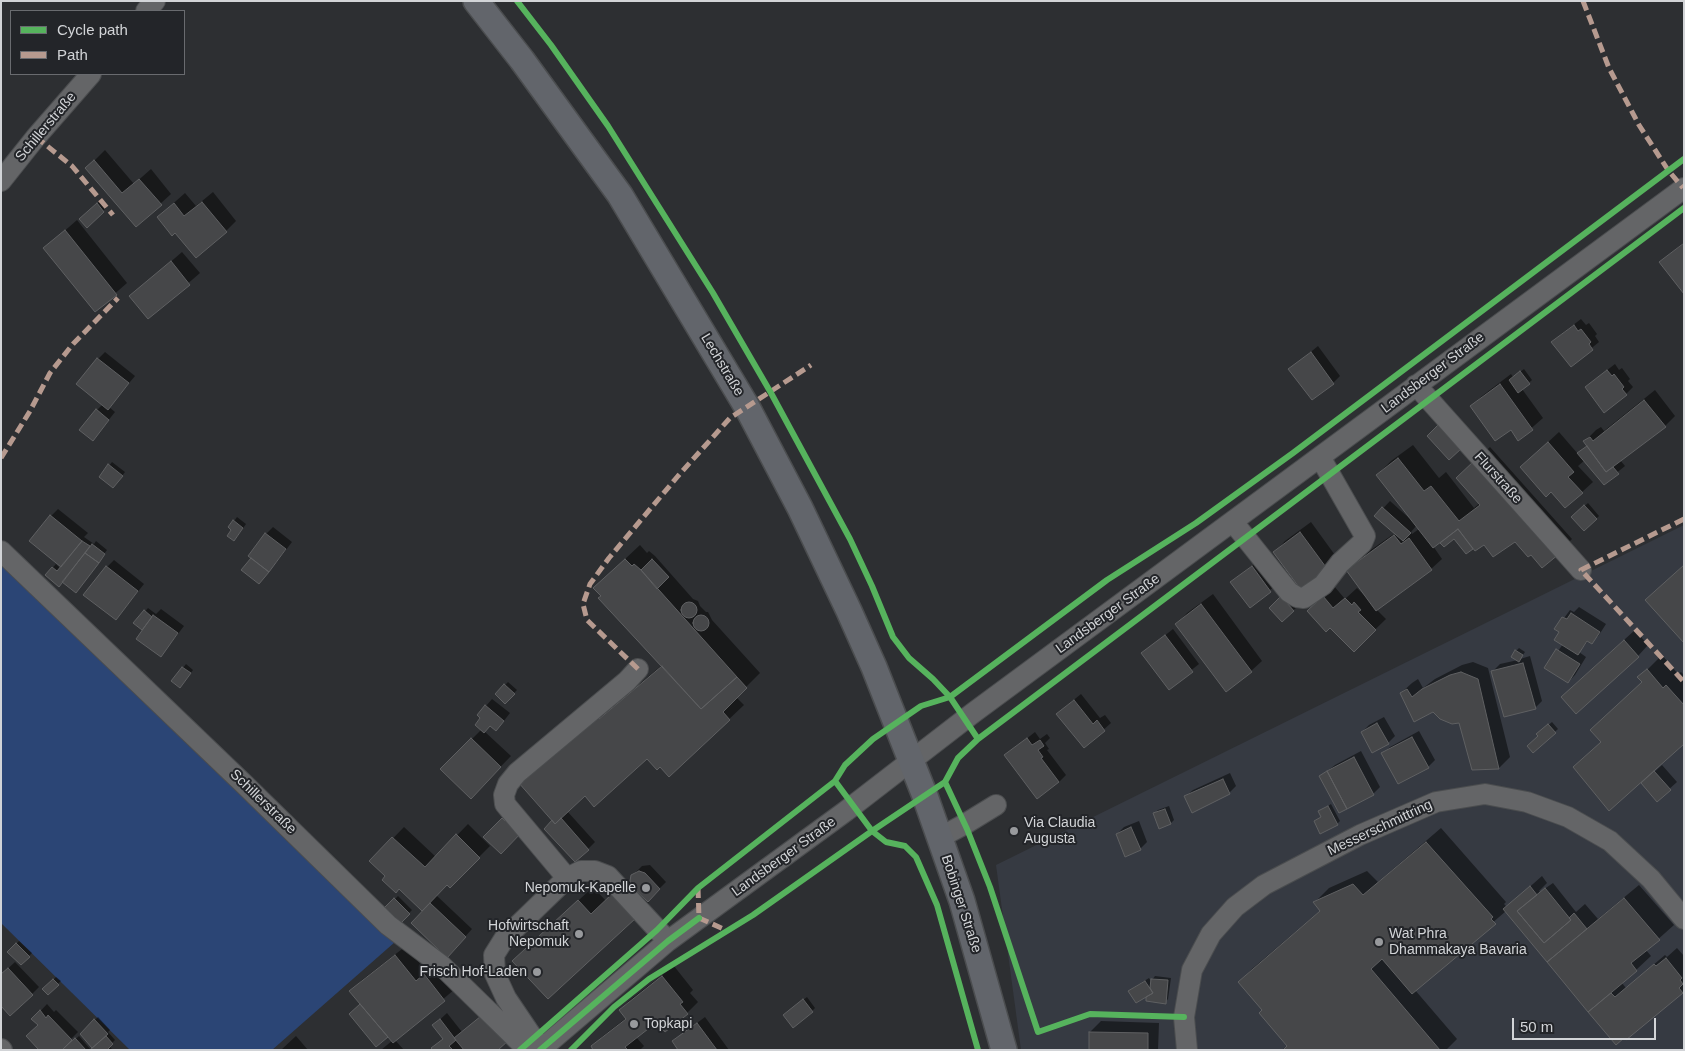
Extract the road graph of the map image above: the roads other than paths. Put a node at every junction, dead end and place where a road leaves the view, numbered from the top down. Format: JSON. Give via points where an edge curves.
{"nodes":[{"id":1,"x":476,"y":1,"type":"edge"},
{"id":2,"x":90,"y":75,"type":"edge"},
{"id":3,"x":1,"y":181,"type":"edge"},
{"id":4,"x":1684,"y":188,"type":"edge"},
{"id":5,"x":1416,"y":385,"type":"junction"},
{"id":6,"x":1320,"y":457,"type":"junction"},
{"id":7,"x":1233,"y":522,"type":"junction"},
{"id":8,"x":1,"y":551,"type":"edge"},
{"id":9,"x":1581,"y":570,"type":"dead end"},
{"id":10,"x":638,"y":669,"type":"dead end"},
{"id":11,"x":911,"y":761,"type":"junction"},
{"id":12,"x":996,"y":805,"type":"dead end"},
{"id":13,"x":939,"y":838,"type":"junction"},
{"id":14,"x":567,"y":878,"type":"junction"},
{"id":15,"x":1684,"y":919,"type":"edge"},
{"id":16,"x":668,"y":940,"type":"junction"},
{"id":17,"x":537,"y":1049,"type":"edge"},
{"id":18,"x":1004,"y":1050,"type":"edge"},
{"id":19,"x":1186,"y":1050,"type":"edge"}],
"edges":[{"from":1,"to":11,"type":"main road","name":"Lechstraße","via":[[620,195],[747,407],[849,611]]},
{"from":2,"to":3,"type":"street","name":"Schillerstraße"},
{"from":4,"to":5,"type":"street","name":"Landsberger Straße"},
{"from":5,"to":6,"type":"street","name":"Landsberger Straße"},
{"from":5,"to":9,"type":"street","name":"Flurstraße"},
{"from":6,"to":7,"type":"street","name":"Landsberger Straße"},
{"from":6,"to":7,"type":"street","via":[[1365,536],[1322,585],[1304,598],[1289,592]]},
{"from":7,"to":11,"type":"street","name":"Landsberger Straße"},
{"from":8,"to":17,"type":"street","name":"Schillerstraße","via":[[388,925],[441,965]]},
{"from":10,"to":14,"type":"street","via":[[517,773],[504,795],[505,804]]},
{"from":11,"to":13,"type":"main road","name":"Bobinger Straße"},
{"from":11,"to":16,"type":"street","name":"Landsberger Straße"},
{"from":12,"to":13,"type":"street"},
{"from":13,"to":18,"type":"main road","name":"Bobinger Straße","via":[[962,901]]},
{"from":14,"to":16,"type":"street","via":[[595,871],[608,876]]},
{"from":14,"to":17,"type":"street","via":[[504,939],[494,955],[495,974]]},
{"from":15,"to":19,"type":"street","name":"Messerschmittring","via":[[1651,879],[1610,841],[1568,817],[1527,802],[1485,794],[1436,802],[1360,835],[1264,886],[1235,907],[1211,934],[1192,970],[1184,1018]]},
{"from":16,"to":17,"type":"street","name":"Landsberger Straße"}]}
